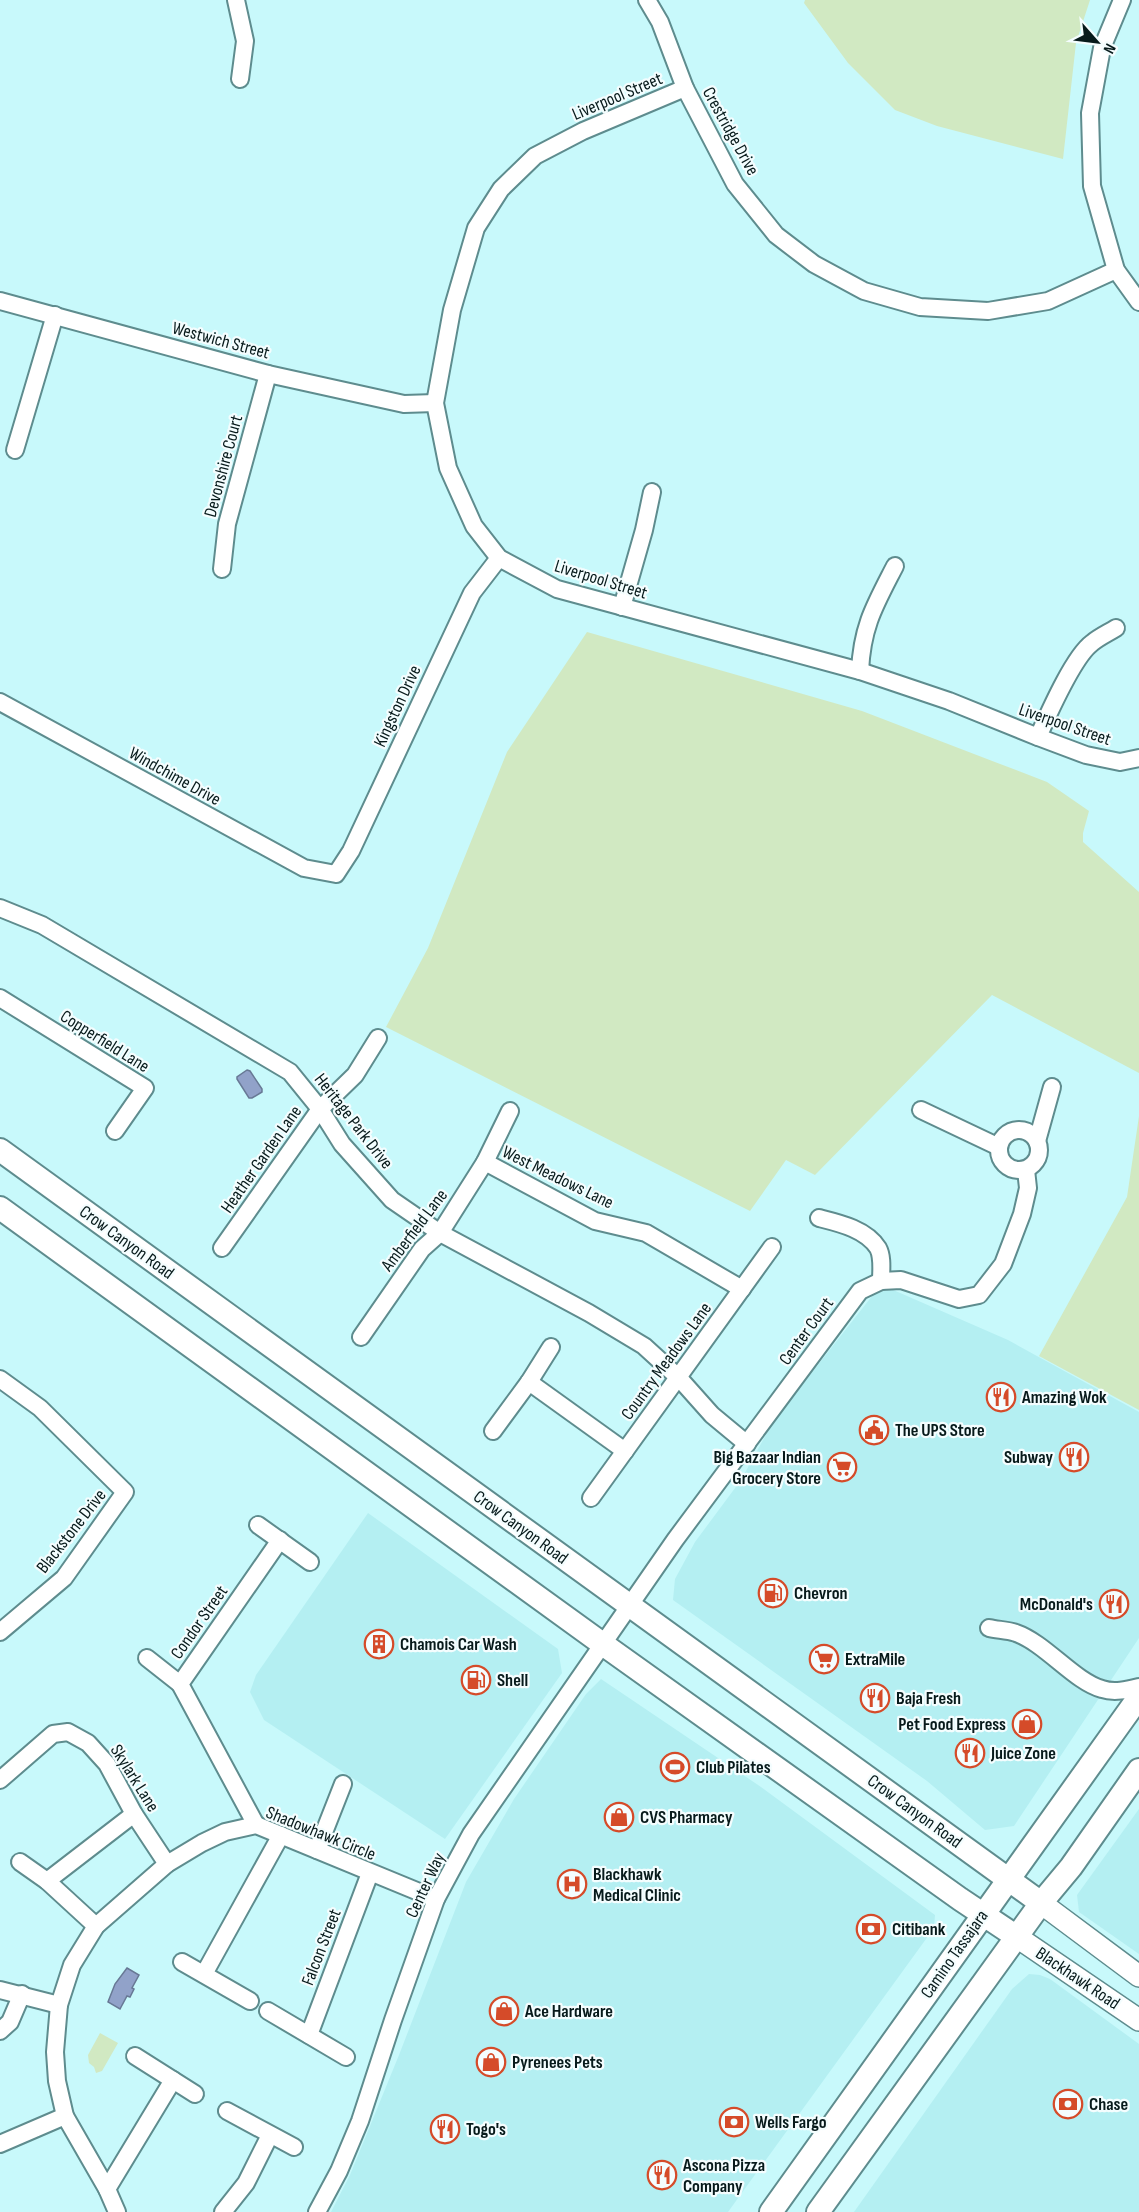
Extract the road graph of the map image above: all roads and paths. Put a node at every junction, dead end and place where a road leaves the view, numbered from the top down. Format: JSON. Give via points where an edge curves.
{"nodes":[{"id":1,"x":236,"y":0,"type":"edge"},
{"id":2,"x":647,"y":0,"type":"edge"},
{"id":3,"x":1122,"y":0,"type":"edge"},
{"id":4,"x":240,"y":79,"type":"dead end"},
{"id":5,"x":685,"y":88,"type":"junction"},
{"id":6,"x":1116,"y":270,"type":"junction"},
{"id":7,"x":0,"y":301,"type":"edge"},
{"id":8,"x":1139,"y":302,"type":"edge"},
{"id":9,"x":55,"y":315,"type":"junction"},
{"id":10,"x":268,"y":374,"type":"junction"},
{"id":11,"x":435,"y":403,"type":"junction"},
{"id":12,"x":15,"y":450,"type":"dead end"},
{"id":13,"x":652,"y":492,"type":"dead end"},
{"id":14,"x":499,"y":558,"type":"junction"},
{"id":15,"x":895,"y":566,"type":"dead end"},
{"id":16,"x":222,"y":569,"type":"dead end"},
{"id":17,"x":622,"y":607,"type":"junction"},
{"id":18,"x":1116,"y":628,"type":"dead end"},
{"id":19,"x":860,"y":671,"type":"junction"},
{"id":20,"x":0,"y":702,"type":"edge"},
{"id":21,"x":1038,"y":737,"type":"junction"},
{"id":22,"x":1139,"y":758,"type":"edge"},
{"id":23,"x":336,"y":874,"type":"joint"},
{"id":24,"x":1,"y":911,"type":"edge"},
{"id":25,"x":0,"y":998,"type":"edge"},
{"id":26,"x":378,"y":1038,"type":"dead end"},
{"id":27,"x":1052,"y":1087,"type":"dead end"},
{"id":28,"x":320,"y":1109,"type":"junction"},
{"id":29,"x":921,"y":1110,"type":"dead end"},
{"id":30,"x":510,"y":1112,"type":"dead end"},
{"id":31,"x":115,"y":1131,"type":"dead end"},
{"id":32,"x":1037,"y":1141,"type":"junction"},
{"id":33,"x":999,"y":1147,"type":"junction"},
{"id":34,"x":0,"y":1150,"type":"edge"},
{"id":35,"x":485,"y":1162,"type":"junction"},
{"id":36,"x":1026,"y":1170,"type":"junction"},
{"id":37,"x":0,"y":1208,"type":"edge"},
{"id":38,"x":819,"y":1218,"type":"dead end"},
{"id":39,"x":440,"y":1233,"type":"junction"},
{"id":40,"x":772,"y":1247,"type":"dead end"},
{"id":41,"x":222,"y":1248,"type":"dead end"},
{"id":42,"x":881,"y":1281,"type":"junction"},
{"id":43,"x":742,"y":1289,"type":"junction"},
{"id":44,"x":361,"y":1337,"type":"dead end"},
{"id":45,"x":551,"y":1347,"type":"dead end"},
{"id":46,"x":679,"y":1378,"type":"junction"},
{"id":47,"x":0,"y":1379,"type":"edge"},
{"id":48,"x":529,"y":1382,"type":"junction"},
{"id":49,"x":493,"y":1431,"type":"dead end"},
{"id":50,"x":747,"y":1444,"type":"junction"},
{"id":51,"x":625,"y":1451,"type":"junction"},
{"id":52,"x":591,"y":1498,"type":"dead end"},
{"id":53,"x":258,"y":1525,"type":"dead end"},
{"id":54,"x":280,"y":1540,"type":"junction"},
{"id":55,"x":310,"y":1562,"type":"dead end"},
{"id":56,"x":630,"y":1607,"type":"junction"},
{"id":57,"x":989,"y":1628,"type":"dead end"},
{"id":58,"x":0,"y":1632,"type":"edge"},
{"id":59,"x":603,"y":1645,"type":"junction"},
{"id":60,"x":147,"y":1658,"type":"dead end"},
{"id":61,"x":180,"y":1684,"type":"junction"},
{"id":62,"x":1139,"y":1687,"type":"edge"},
{"id":63,"x":1139,"y":1697,"type":"edge"},
{"id":64,"x":1139,"y":1770,"type":"edge"},
{"id":65,"x":0,"y":1780,"type":"edge"},
{"id":66,"x":343,"y":1784,"type":"dead end"},
{"id":67,"x":134,"y":1814,"type":"junction"},
{"id":68,"x":256,"y":1825,"type":"junction"},
{"id":69,"x":281,"y":1835,"type":"junction"},
{"id":70,"x":317,"y":1850,"type":"junction"},
{"id":71,"x":20,"y":1862,"type":"dead end"},
{"id":72,"x":167,"y":1864,"type":"junction"},
{"id":73,"x":370,"y":1873,"type":"junction"},
{"id":74,"x":1007,"y":1880,"type":"junction"},
{"id":75,"x":47,"y":1881,"type":"junction"},
{"id":76,"x":436,"y":1899,"type":"junction"},
{"id":77,"x":1041,"y":1903,"type":"junction"},
{"id":78,"x":982,"y":1914,"type":"junction"},
{"id":79,"x":96,"y":1926,"type":"junction"},
{"id":80,"x":1017,"y":1937,"type":"junction"},
{"id":81,"x":182,"y":1962,"type":"dead end"},
{"id":82,"x":204,"y":1974,"type":"junction"},
{"id":83,"x":1139,"y":1976,"type":"edge"},
{"id":84,"x":0,"y":1990,"type":"edge"},
{"id":85,"x":22,"y":1994,"type":"junction"},
{"id":86,"x":250,"y":2001,"type":"dead end"},
{"id":87,"x":59,"y":2005,"type":"junction"},
{"id":88,"x":268,"y":2011,"type":"dead end"},
{"id":89,"x":1139,"y":2020,"type":"edge"},
{"id":90,"x":0,"y":2031,"type":"edge"},
{"id":91,"x":309,"y":2035,"type":"junction"},
{"id":92,"x":135,"y":2056,"type":"dead end"},
{"id":93,"x":346,"y":2057,"type":"dead end"},
{"id":94,"x":173,"y":2080,"type":"junction"},
{"id":95,"x":195,"y":2094,"type":"dead end"},
{"id":96,"x":227,"y":2111,"type":"dead end"},
{"id":97,"x":64,"y":2116,"type":"junction"},
{"id":98,"x":270,"y":2134,"type":"junction"},
{"id":99,"x":0,"y":2144,"type":"edge"},
{"id":100,"x":294,"y":2147,"type":"dead end"},
{"id":101,"x":107,"y":2189,"type":"junction"},
{"id":102,"x":113,"y":2211,"type":"edge"},
{"id":103,"x":224,"y":2212,"type":"edge"},
{"id":104,"x":317,"y":2212,"type":"edge"},
{"id":105,"x":771,"y":2212,"type":"edge"},
{"id":106,"x":818,"y":2212,"type":"edge"}],
"edges":[{"from":1,"to":4,"type":"street","via":[[245,41]]},
{"from":2,"to":5,"type":"street","name":"Crestridge Drive","via":[[660,22]]},
{"from":3,"to":6,"type":"street","via":[[1102,48],[1090,113],[1092,186]]},
{"from":5,"to":6,"type":"street","name":"Crestridge Drive","via":[[735,184],[776,235],[814,264],[864,291],[920,307],[988,311],[1048,301]]},
{"from":5,"to":11,"type":"street","name":"Liverpool Street","via":[[535,156],[501,189],[476,228],[452,310]]},
{"from":6,"to":8,"type":"street"},
{"from":7,"to":9,"type":"street","name":"Westwich Street"},
{"from":9,"to":10,"type":"street","name":"Westwich Street"},
{"from":9,"to":12,"type":"street"},
{"from":10,"to":11,"type":"street","name":"Westwich Street","via":[[404,404]]},
{"from":10,"to":16,"type":"street","name":"Devonshire Court","via":[[227,524]]},
{"from":11,"to":14,"type":"street","name":"Liverpool Street","via":[[448,468],[474,526]]},
{"from":13,"to":17,"type":"street"},
{"from":14,"to":17,"type":"street","name":"Liverpool Street","via":[[557,589]]},
{"from":14,"to":23,"type":"street","name":"Kingston Drive","via":[[472,593],[351,850]]},
{"from":15,"to":19,"type":"street","via":[[868,620],[861,645]]},
{"from":17,"to":19,"type":"street","name":"Liverpool Street"},
{"from":18,"to":21,"type":"street","via":[[1090,644],[1050,709]]},
{"from":19,"to":21,"type":"street","name":"Liverpool Street"},
{"from":20,"to":23,"type":"street","name":"Windchime Drive","via":[[304,868]]},
{"from":21,"to":22,"type":"street","name":"Liverpool Street","via":[[1120,762]]},
{"from":24,"to":28,"type":"street","name":"Heritage Park Drive","via":[[42,925],[290,1072]]},
{"from":25,"to":31,"type":"street","name":"Copperfield Lane","via":[[146,1088]]},
{"from":26,"to":28,"type":"street","name":"Heather Garden Lane","via":[[355,1075]]},
{"from":27,"to":32,"type":"street"},
{"from":28,"to":39,"type":"street","name":"Heritage Park Drive","via":[[342,1144],[392,1200]]},
{"from":28,"to":41,"type":"street","name":"Heather Garden Lane"},
{"from":29,"to":33,"type":"street"},
{"from":30,"to":35,"type":"street","name":"Amberfield Lane"},
{"from":32,"to":33,"type":"street","via":[[1025,1131],[1016,1130],[1002,1139]]},
{"from":32,"to":36,"type":"street","via":[[1038,1158]]},
{"from":33,"to":36,"type":"street","via":[[1003,1163],[1017,1171]]},
{"from":34,"to":56,"type":"main road","name":"Crow Canyon Road"},
{"from":35,"to":39,"type":"street","name":"Amberfield Lane"},
{"from":35,"to":43,"type":"street","name":"West Meadows Lane","via":[[595,1221],[646,1233]]},
{"from":36,"to":42,"type":"street","via":[[1028,1188],[1022,1214],[1003,1264],[979,1295],[959,1299],[901,1280]]},
{"from":37,"to":59,"type":"main road"},
{"from":38,"to":42,"type":"street","via":[[845,1225],[869,1238],[879,1249]]},
{"from":39,"to":44,"type":"street","name":"Amberfield Lane","via":[[422,1249]]},
{"from":39,"to":46,"type":"street","name":"Heritage Park Drive","via":[[598,1318],[644,1346]]},
{"from":40,"to":43,"type":"street","name":"Country Meadows Lane"},
{"from":42,"to":50,"type":"street","name":"Center Court","via":[[860,1291]]},
{"from":43,"to":46,"type":"street","name":"Country Meadows Lane"},
{"from":45,"to":48,"type":"street"},
{"from":46,"to":50,"type":"street","name":"Heritage Park Drive","via":[[712,1415]]},
{"from":46,"to":51,"type":"street","name":"Country Meadows Lane"},
{"from":47,"to":58,"type":"street","name":"Blackstone Drive","via":[[40,1408],[125,1492],[64,1578]]},
{"from":48,"to":49,"type":"street"},
{"from":48,"to":51,"type":"street"},
{"from":50,"to":56,"type":"street","name":"Center Court"},
{"from":51,"to":52,"type":"street","name":"Country Meadows Lane"},
{"from":53,"to":54,"type":"street"},
{"from":54,"to":55,"type":"street"},
{"from":54,"to":61,"type":"street","name":"Condor Street"},
{"from":56,"to":59,"type":"street","name":"Center Way"},
{"from":56,"to":74,"type":"main road","name":"Crow Canyon Road"},
{"from":57,"to":62,"type":"street","via":[[1016,1633],[1102,1689]]},
{"from":59,"to":76,"type":"street","name":"Center Way","via":[[471,1834]]},
{"from":59,"to":78,"type":"main road"},
{"from":60,"to":61,"type":"street"},
{"from":61,"to":68,"type":"street","name":"Condor Street"},
{"from":63,"to":74,"type":"main road","name":"Camino Tassajara"},
{"from":64,"to":77,"type":"main road"},
{"from":65,"to":67,"type":"street","name":"Skylark Lane","via":[[53,1734],[68,1732],[88,1743],[107,1764]]},
{"from":66,"to":70,"type":"street"},
{"from":67,"to":72,"type":"street","name":"Skylark Lane"},
{"from":67,"to":75,"type":"street"},
{"from":68,"to":69,"type":"street","name":"Shadowhawk Circle"},
{"from":68,"to":72,"type":"street","name":"Shadowhawk Circle","via":[[225,1832]]},
{"from":69,"to":70,"type":"street","name":"Shadowhawk Circle"},
{"from":69,"to":82,"type":"street"},
{"from":70,"to":73,"type":"street","name":"Shadowhawk Circle"},
{"from":71,"to":75,"type":"street"},
{"from":72,"to":79,"type":"street","name":"Shadowhawk Circle"},
{"from":73,"to":76,"type":"street","name":"Shadowhawk Circle"},
{"from":73,"to":91,"type":"street","name":"Falcon Street"},
{"from":74,"to":77,"type":"main road","name":"Crow Canyon Road"},
{"from":74,"to":78,"type":"main road","name":"Camino Tassajara"},
{"from":75,"to":79,"type":"street"},
{"from":76,"to":104,"type":"street","name":"Center Way","via":[[360,2121]]},
{"from":77,"to":80,"type":"main road"},
{"from":77,"to":83,"type":"street","name":"Blackhawk Road"},
{"from":78,"to":80,"type":"main road"},
{"from":78,"to":105,"type":"main road","name":"Camino Tassajara"},
{"from":79,"to":87,"type":"street","name":"Shadowhawk Circle","via":[[72,1965]]},
{"from":80,"to":89,"type":"street","name":"Blackhawk Road"},
{"from":80,"to":106,"type":"main road"},
{"from":81,"to":82,"type":"street"},
{"from":82,"to":86,"type":"street"},
{"from":84,"to":85,"type":"street"},
{"from":85,"to":87,"type":"street"},
{"from":85,"to":90,"type":"street","via":[[10,2022]]},
{"from":87,"to":97,"type":"street","name":"Shadowhawk Circle","via":[[57,2080]]},
{"from":88,"to":91,"type":"street"},
{"from":91,"to":93,"type":"street"},
{"from":92,"to":94,"type":"street"},
{"from":94,"to":95,"type":"street"},
{"from":94,"to":101,"type":"street"},
{"from":96,"to":98,"type":"street"},
{"from":97,"to":99,"type":"street"},
{"from":97,"to":101,"type":"street","name":"Shadowhawk Circle"},
{"from":98,"to":100,"type":"street"},
{"from":98,"to":103,"type":"street","via":[[246,2183]]},
{"from":101,"to":102,"type":"street","name":"Shadowhawk Circle"}]}
